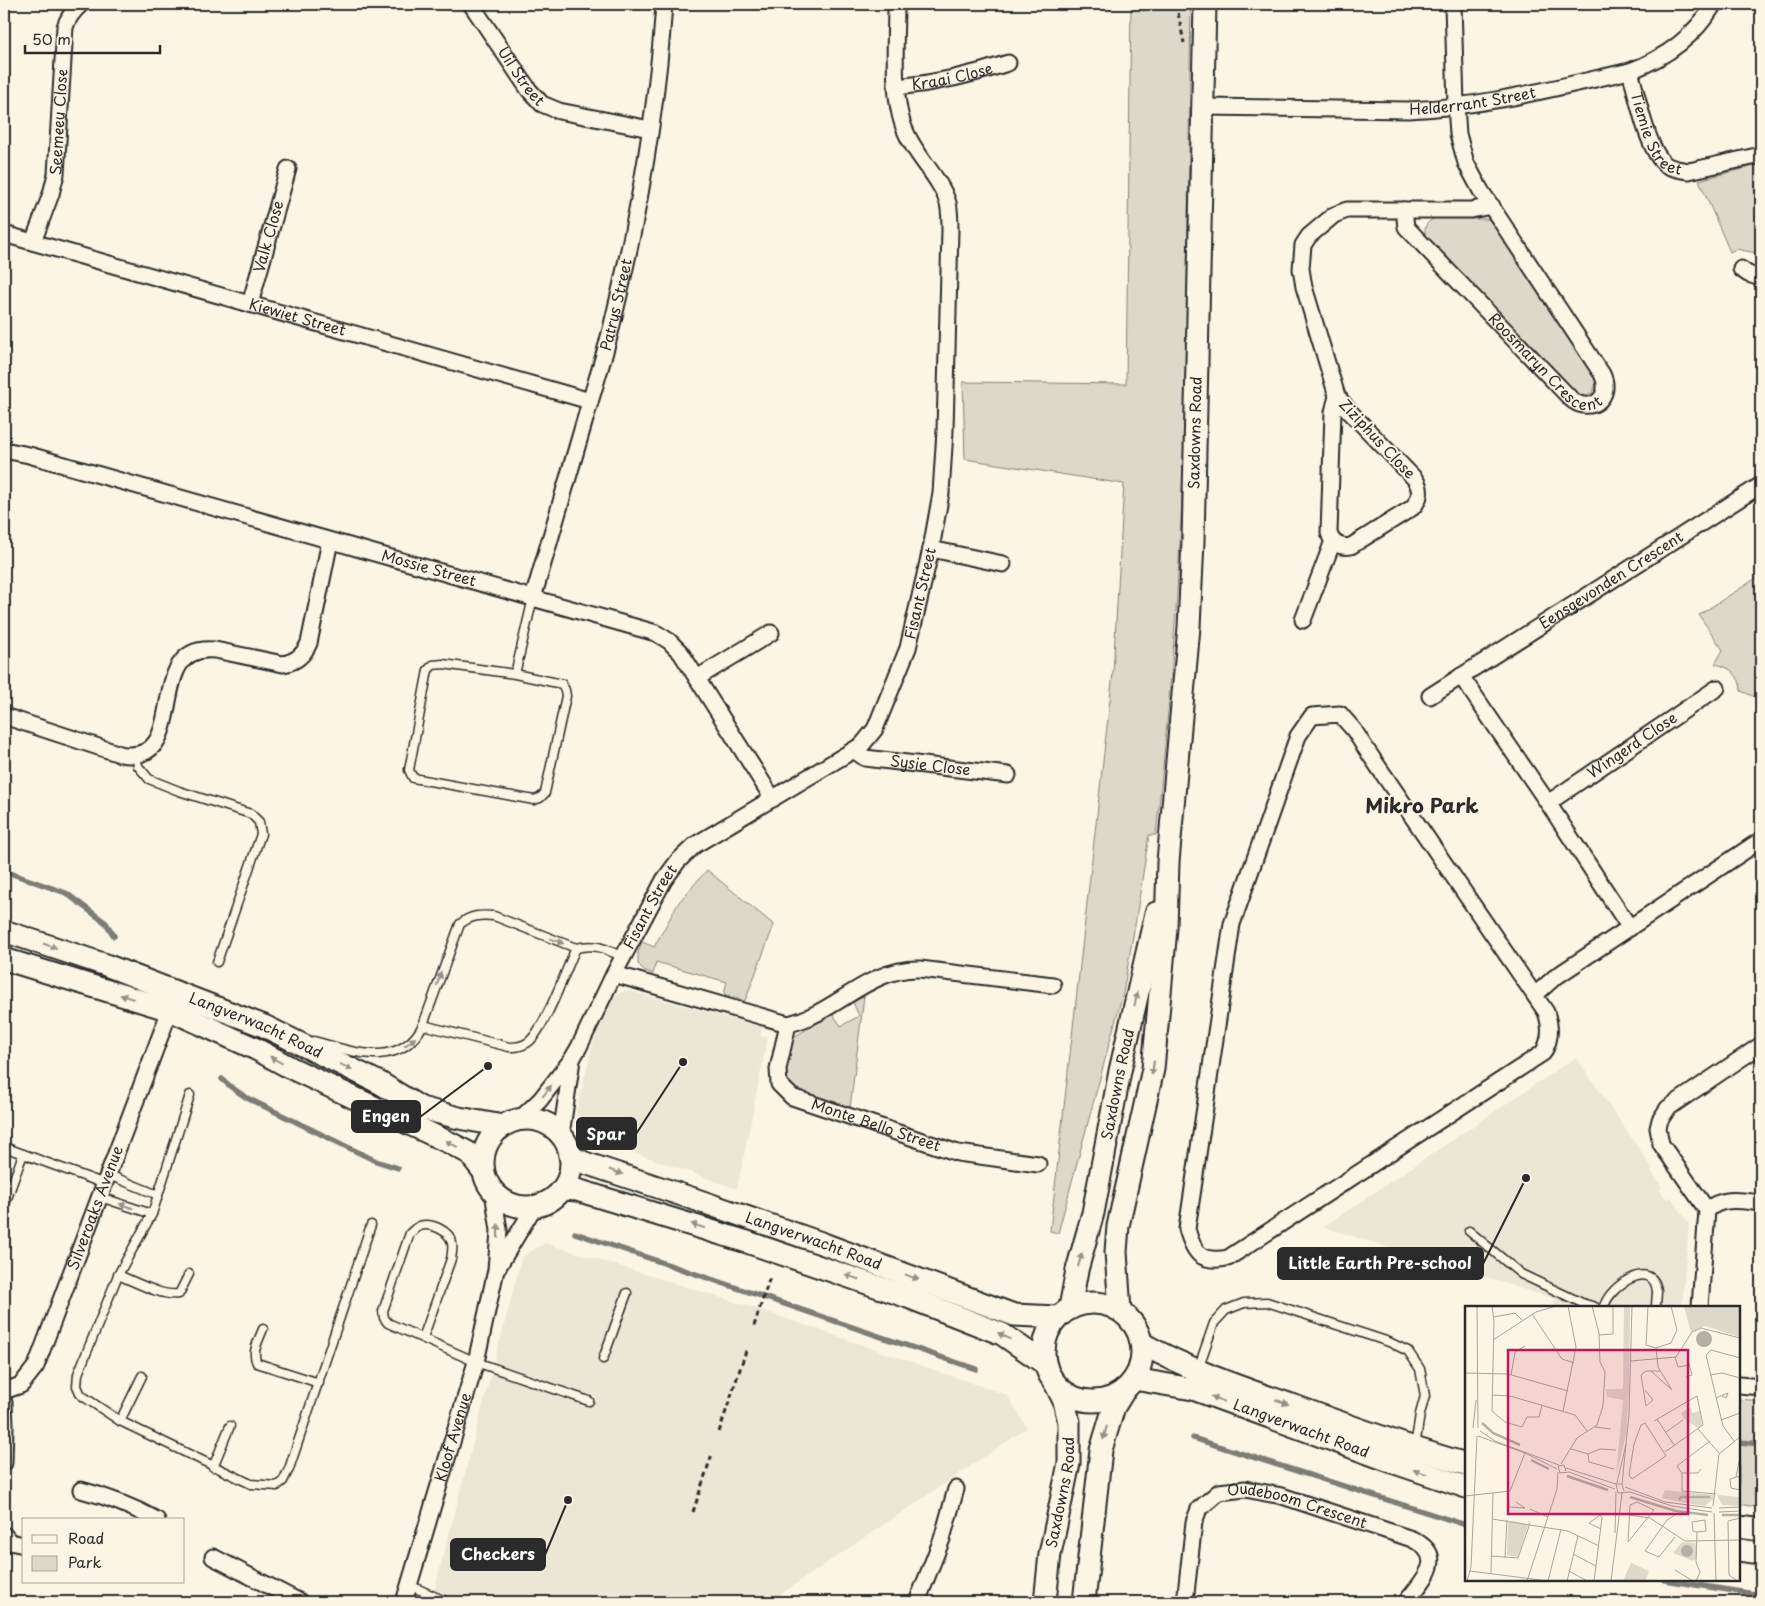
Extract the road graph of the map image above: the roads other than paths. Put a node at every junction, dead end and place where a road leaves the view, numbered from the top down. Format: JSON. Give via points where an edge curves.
{"nodes":[{"id":1,"x":81,"y":4,"type":"edge"},
{"id":2,"x":471,"y":4,"type":"edge"},
{"id":3,"x":664,"y":4,"type":"edge"},
{"id":4,"x":896,"y":4,"type":"edge"},
{"id":5,"x":1205,"y":4,"type":"edge"},
{"id":6,"x":1453,"y":4,"type":"edge"},
{"id":7,"x":1714,"y":4,"type":"edge"},
{"id":8,"x":1008,"y":63,"type":"dead end"},
{"id":9,"x":1630,"y":71,"type":"junction"},
{"id":10,"x":897,"y":87,"type":"junction"},
{"id":11,"x":1456,"y":105,"type":"junction"},
{"id":12,"x":1204,"y":107,"type":"junction"},
{"id":13,"x":650,"y":129,"type":"junction"},
{"id":14,"x":1761,"y":155,"type":"edge"},
{"id":15,"x":288,"y":169,"type":"dead end"},
{"id":16,"x":1492,"y":206,"type":"junction"},
{"id":17,"x":1404,"y":210,"type":"junction"},
{"id":18,"x":4,"y":234,"type":"edge"},
{"id":19,"x":33,"y":242,"type":"junction"},
{"id":20,"x":1741,"y":269,"type":"dead end"},
{"id":21,"x":1761,"y":278,"type":"edge"},
{"id":22,"x":250,"y":304,"type":"junction"},
{"id":23,"x":1337,"y":396,"type":"junction"},
{"id":24,"x":590,"y":401,"type":"junction"},
{"id":25,"x":4,"y":450,"type":"edge"},
{"id":26,"x":1761,"y":485,"type":"edge"},
{"id":27,"x":330,"y":541,"type":"junction"},
{"id":28,"x":1333,"y":541,"type":"junction"},
{"id":29,"x":932,"y":548,"type":"junction"},
{"id":30,"x":1003,"y":564,"type":"dead end"},
{"id":31,"x":534,"y":598,"type":"junction"},
{"id":32,"x":1303,"y":620,"type":"dead end"},
{"id":33,"x":771,"y":633,"type":"dead end"},
{"id":34,"x":515,"y":674,"type":"junction"},
{"id":35,"x":1461,"y":676,"type":"junction"},
{"id":36,"x":697,"y":678,"type":"junction"},
{"id":37,"x":1717,"y":688,"type":"dead end"},
{"id":38,"x":1430,"y":696,"type":"dead end"},
{"id":39,"x":4,"y":716,"type":"edge"},
{"id":40,"x":855,"y":751,"type":"junction"},
{"id":41,"x":136,"y":755,"type":"junction"},
{"id":42,"x":1008,"y":775,"type":"dead end"},
{"id":43,"x":773,"y":799,"type":"junction"},
{"id":44,"x":1548,"y":803,"type":"junction"},
{"id":45,"x":1761,"y":840,"type":"edge"},
{"id":46,"x":1168,"y":862,"type":"junction"},
{"id":47,"x":1630,"y":928,"type":"junction"},
{"id":48,"x":4,"y":931,"type":"edge"},
{"id":49,"x":576,"y":948,"type":"junction"},
{"id":50,"x":623,"y":957,"type":"junction"},
{"id":51,"x":4,"y":959,"type":"edge"},
{"id":52,"x":217,"y":962,"type":"dead end"},
{"id":53,"x":614,"y":974,"type":"junction"},
{"id":54,"x":1053,"y":985,"type":"dead end"},
{"id":55,"x":1535,"y":995,"type":"junction"},
{"id":56,"x":170,"y":1010,"type":"junction"},
{"id":57,"x":788,"y":1024,"type":"junction"},
{"id":58,"x":423,"y":1025,"type":"junction"},
{"id":59,"x":264,"y":1026,"type":"junction"},
{"id":60,"x":1761,"y":1045,"type":"edge"},
{"id":61,"x":572,"y":1059,"type":"junction"},
{"id":62,"x":190,"y":1095,"type":"dead end"},
{"id":63,"x":511,"y":1123,"type":"junction"},
{"id":64,"x":561,"y":1135,"type":"junction"},
{"id":65,"x":4,"y":1147,"type":"edge"},
{"id":66,"x":23,"y":1154,"type":"junction"},
{"id":67,"x":570,"y":1156,"type":"junction"},
{"id":68,"x":1038,"y":1164,"type":"dead end"},
{"id":69,"x":483,"y":1171,"type":"junction"},
{"id":70,"x":105,"y":1186,"type":"junction"},
{"id":71,"x":563,"y":1189,"type":"junction"},
{"id":72,"x":493,"y":1192,"type":"junction"},
{"id":73,"x":158,"y":1195,"type":"junction"},
{"id":74,"x":1761,"y":1203,"type":"edge"},
{"id":75,"x":4,"y":1207,"type":"edge"},
{"id":76,"x":534,"y":1207,"type":"junction"},
{"id":77,"x":1707,"y":1210,"type":"junction"},
{"id":78,"x":152,"y":1214,"type":"junction"},
{"id":79,"x":371,"y":1225,"type":"dead end"},
{"id":80,"x":1468,"y":1231,"type":"dead end"},
{"id":81,"x":496,"y":1270,"type":"junction"},
{"id":82,"x":189,"y":1274,"type":"dead end"},
{"id":83,"x":118,"y":1275,"type":"junction"},
{"id":84,"x":627,"y":1293,"type":"dead end"},
{"id":85,"x":1592,"y":1306,"type":"edge"},
{"id":86,"x":1604,"y":1306,"type":"edge"},
{"id":87,"x":1656,"y":1306,"type":"edge"},
{"id":88,"x":1700,"y":1306,"type":"edge"},
{"id":89,"x":1120,"y":1311,"type":"junction"},
{"id":90,"x":1064,"y":1313,"type":"junction"},
{"id":91,"x":263,"y":1329,"type":"dead end"},
{"id":92,"x":423,"y":1338,"type":"junction"},
{"id":93,"x":1141,"y":1342,"type":"junction"},
{"id":94,"x":604,"y":1359,"type":"dead end"},
{"id":95,"x":476,"y":1362,"type":"junction"},
{"id":96,"x":1044,"y":1362,"type":"junction"},
{"id":97,"x":1198,"y":1370,"type":"junction"},
{"id":98,"x":142,"y":1376,"type":"dead end"},
{"id":99,"x":319,"y":1383,"type":"junction"},
{"id":100,"x":1130,"y":1384,"type":"junction"},
{"id":101,"x":1056,"y":1385,"type":"junction"},
{"id":102,"x":1740,"y":1385,"type":"edge"},
{"id":103,"x":1761,"y":1386,"type":"edge"},
{"id":104,"x":4,"y":1392,"type":"edge"},
{"id":105,"x":589,"y":1401,"type":"dead end"},
{"id":106,"x":4,"y":1402,"type":"edge"},
{"id":107,"x":120,"y":1420,"type":"junction"},
{"id":108,"x":230,"y":1426,"type":"dead end"},
{"id":109,"x":1414,"y":1449,"type":"junction"},
{"id":110,"x":4,"y":1463,"type":"edge"},
{"id":111,"x":1465,"y":1464,"type":"edge"},
{"id":112,"x":213,"y":1467,"type":"junction"},
{"id":113,"x":1465,"y":1487,"type":"edge"},
{"id":114,"x":956,"y":1489,"type":"dead end"},
{"id":115,"x":81,"y":1490,"type":"dead end"},
{"id":116,"x":153,"y":1518,"type":"edge"},
{"id":117,"x":1740,"y":1527,"type":"edge"},
{"id":118,"x":1761,"y":1530,"type":"edge"},
{"id":119,"x":4,"y":1535,"type":"edge"},
{"id":120,"x":22,"y":1545,"type":"edge"},
{"id":121,"x":1740,"y":1550,"type":"edge"},
{"id":122,"x":1761,"y":1554,"type":"edge"},
{"id":123,"x":213,"y":1557,"type":"dead end"},
{"id":124,"x":409,"y":1585,"type":"junction"},
{"id":125,"x":300,"y":1602,"type":"edge"},
{"id":126,"x":404,"y":1602,"type":"edge"},
{"id":127,"x":447,"y":1602,"type":"edge"},
{"id":128,"x":917,"y":1602,"type":"edge"},
{"id":129,"x":1045,"y":1602,"type":"edge"},
{"id":130,"x":1084,"y":1602,"type":"edge"},
{"id":131,"x":1185,"y":1602,"type":"edge"},
{"id":132,"x":1406,"y":1602,"type":"edge"}],
"edges":[{"from":1,"to":19,"type":"street","name":"Seemeeu Close","via":[[67,19],[65,27],[56,174],[52,194]]},
{"from":2,"to":13,"type":"street","name":"Uil Street","via":[[542,104],[559,111]]},
{"from":3,"to":13,"type":"street","name":"Patrys Street"},
{"from":4,"to":10,"type":"street","name":"Fisant Street"},
{"from":5,"to":12,"type":"street","name":"Saxdowns Road"},
{"from":6,"to":11,"type":"street","name":"Roosmaryn Crescent"},
{"from":7,"to":9,"type":"street","name":"Helderrant Street","via":[[1702,21],[1674,48]]},
{"from":8,"to":10,"type":"street","name":"Kraai Close","via":[[960,78]]},
{"from":9,"to":11,"type":"street","name":"Helderrant Street","via":[[1512,97]]},
{"from":9,"to":14,"type":"street","name":"Tiemie Street","via":[[1649,139],[1665,164],[1676,170],[1689,171]]},
{"from":10,"to":29,"type":"street","name":"Fisant Street","via":[[905,131],[940,188],[950,212],[945,431],[941,493]]},
{"from":11,"to":12,"type":"street","name":"Helderrant Street","via":[[1410,110]]},
{"from":11,"to":16,"type":"street","name":"Roosmaryn Crescent","via":[[1458,134],[1466,163]]},
{"from":12,"to":46,"type":"street","name":"Saxdowns Road","via":[[1193,541]]},
{"from":13,"to":24,"type":"street","name":"Patrys Street","via":[[611,330]]},
{"from":15,"to":22,"type":"street","name":"Valk Close"},
{"from":16,"to":17,"type":"street","via":[[1470,210]]},
{"from":16,"to":17,"type":"street","name":"Roosmaryn Crescent","via":[[1602,374],[1605,392],[1592,405],[1580,405],[1570,398],[1406,227]]},
{"from":17,"to":23,"type":"street","name":"Ziziphus Close","via":[[1347,210],[1334,215],[1303,245],[1301,269],[1304,287]]},
{"from":18,"to":19,"type":"street","name":"Kiewiet Street"},
{"from":19,"to":22,"type":"street","name":"Kiewiet Street"},
{"from":20,"to":21,"type":"street"},
{"from":22,"to":24,"type":"street","name":"Kiewiet Street"},
{"from":23,"to":28,"type":"street","name":"Ziziphus Close","via":[[1333,412],[1329,529]]},
{"from":23,"to":28,"type":"street","name":"Ziziphus Close","via":[[1414,478],[1420,494],[1412,508],[1352,546],[1342,546]]},
{"from":24,"to":31,"type":"street","name":"Patrys Street"},
{"from":25,"to":27,"type":"street","name":"Mossie Street"},
{"from":26,"to":35,"type":"street","name":"Eensgevonden Crescent"},
{"from":27,"to":31,"type":"street","name":"Mossie Street"},
{"from":27,"to":41,"type":"street","via":[[309,643],[302,655],[283,664],[206,649],[189,654],[175,671],[160,737],[151,748]]},
{"from":28,"to":32,"type":"street","name":"Ziziphus Close"},
{"from":29,"to":30,"type":"street"},
{"from":29,"to":40,"type":"street","name":"Fisant Street","via":[[908,648],[876,729]]},
{"from":31,"to":34,"type":"lane"},
{"from":31,"to":36,"type":"street","name":"Mossie Street","via":[[663,636],[676,646]]},
{"from":33,"to":36,"type":"street"},
{"from":34,"to":34,"type":"lane","via":[[562,684],[565,690],[545,793],[534,800],[413,778],[409,770],[428,670],[433,665],[442,664]]},
{"from":35,"to":38,"type":"street","name":"Eensgevonden Crescent"},
{"from":35,"to":44,"type":"street"},
{"from":36,"to":43,"type":"street","name":"Mossie Street"},
{"from":37,"to":44,"type":"street","name":"Wingerd Close"},
{"from":39,"to":41,"type":"street","via":[[120,754]]},
{"from":40,"to":42,"type":"street","name":"Sysie Close","via":[[866,758]]},
{"from":40,"to":43,"type":"street","name":"Fisant Street"},
{"from":41,"to":52,"type":"lane","via":[[138,766],[149,779],[251,814],[259,822],[261,834]]},
{"from":43,"to":50,"type":"street","name":"Fisant Street","via":[[695,845],[678,861],[664,880]]},
{"from":44,"to":47,"type":"street"},
{"from":45,"to":47,"type":"street"},
{"from":46,"to":89,"type":"street","name":"Saxdowns Road","one_way":true,"via":[[1166,928],[1153,1069],[1118,1226],[1116,1252]]},
{"from":90,"to":46,"type":"street","name":"Saxdowns Road","one_way":true,"via":[[1095,1203],[1120,1071]]},
{"from":47,"to":55,"type":"street","via":[[1554,978]]},
{"from":48,"to":59,"type":"street","name":"Langverwacht Road","one_way":true,"via":[[103,964]]},
{"from":49,"to":50,"type":"lane","via":[[600,946]]},
{"from":49,"to":58,"type":"lane","via":[[541,1028],[520,1047],[508,1047]]},
{"from":58,"to":49,"type":"lane","one_way":true,"via":[[460,924],[468,918],[494,916]]},
{"from":50,"to":53,"type":"street","name":"Fisant Street"},
{"from":56,"to":51,"type":"street","name":"Langverwacht Road","one_way":true},
{"from":53,"to":57,"type":"street"},
{"from":53,"to":61,"type":"street","name":"Fisant Street"},
{"from":54,"to":57,"type":"street","via":[[920,969],[900,970],[881,976],[804,1020]]},
{"from":55,"to":55,"type":"street","via":[[1549,1021],[1550,1038],[1544,1053],[1228,1258],[1213,1261],[1200,1255],[1191,1243],[1187,1229],[1191,1196],[1232,924],[1298,736],[1312,716],[1340,714],[1354,730]]},
{"from":69,"to":56,"type":"street","name":"Langverwacht Road","one_way":true,"via":[[469,1153],[450,1143]]},
{"from":56,"to":70,"type":"street","name":"Silveroaks Avenue"},
{"from":57,"to":68,"type":"street","name":"Monte Bello Street","via":[[778,1069],[779,1084],[792,1097],[958,1153]]},
{"from":59,"to":58,"type":"lane","one_way":true,"via":[[369,1054],[390,1053],[409,1045]]},
{"from":59,"to":63,"type":"street","name":"Langverwacht Road","one_way":true,"via":[[380,1083],[421,1108],[459,1118]]},
{"from":60,"to":77,"type":"street","via":[[1668,1108],[1660,1120],[1661,1144]]},
{"from":63,"to":61,"type":"street","name":"Fisant Street","one_way":true,"via":[[540,1100]]},
{"from":61,"to":64,"type":"street","name":"Fisant Street"},
{"from":62,"to":73,"type":"lane"},
{"from":63,"to":64,"type":"street","via":[[542,1122]]},
{"from":63,"to":69,"type":"street","via":[[490,1138],[485,1148]]},
{"from":64,"to":67,"type":"street"},
{"from":65,"to":66,"type":"lane"},
{"from":66,"to":70,"type":"lane"},
{"from":66,"to":75,"type":"lane"},
{"from":67,"to":71,"type":"street","via":[[568,1179]]},
{"from":67,"to":90,"type":"street","name":"Langverwacht Road","one_way":true,"via":[[821,1243],[1014,1315]]},
{"from":69,"to":72,"type":"street"},
{"from":70,"to":73,"type":"lane"},
{"from":78,"to":70,"type":"lane","one_way":true},
{"from":70,"to":104,"type":"street","name":"Silveroaks Avenue","via":[[36,1366],[21,1385]]},
{"from":71,"to":76,"type":"street","via":[[545,1204]]},
{"from":96,"to":71,"type":"street","name":"Langverwacht Road","one_way":true,"via":[[1002,1334],[908,1297],[736,1238],[577,1190]]},
{"from":72,"to":76,"type":"street","via":[[511,1205]]},
{"from":81,"to":72,"type":"street","name":"Kloof Avenue","one_way":true,"via":[[499,1230]]},
{"from":73,"to":78,"type":"lane"},
{"from":74,"to":77,"type":"street","via":[[1725,1200]]},
{"from":76,"to":81,"type":"street","name":"Kloof Avenue"},
{"from":77,"to":88,"type":"street"},
{"from":78,"to":83,"type":"lane"},
{"from":79,"to":99,"type":"lane"},
{"from":80,"to":85,"type":"lane","via":[[1521,1274]]},
{"from":81,"to":95,"type":"street","name":"Kloof Avenue"},
{"from":82,"to":83,"type":"lane","via":[[179,1294],[173,1295]]},
{"from":83,"to":107,"type":"lane","via":[[78,1374],[77,1386],[81,1395]]},
{"from":84,"to":94,"type":"lane"},
{"from":86,"to":87,"type":"lane","via":[[1612,1291],[1631,1277],[1640,1275],[1649,1278],[1655,1286]]},
{"from":89,"to":90,"type":"street","via":[[1096,1303],[1083,1304]]},
{"from":89,"to":93,"type":"street","via":[[1137,1330]]},
{"from":90,"to":96,"type":"street","via":[[1046,1336]]},
{"from":91,"to":99,"type":"lane","via":[[254,1352],[258,1363]]},
{"from":92,"to":92,"type":"lane","via":[[453,1249],[449,1235],[426,1225],[418,1226],[410,1234],[383,1311],[388,1323]]},
{"from":92,"to":95,"type":"lane"},
{"from":93,"to":97,"type":"street","name":"Langverwacht Road"},
{"from":93,"to":100,"type":"street","via":[[1140,1368]]},
{"from":95,"to":105,"type":"lane"},
{"from":95,"to":124,"type":"street","name":"Kloof Avenue"},
{"from":96,"to":101,"type":"street"},
{"from":97,"to":109,"type":"street","name":"Langverwacht Road","one_way":true},
{"from":97,"to":109,"type":"lane","via":[[1214,1323],[1226,1310],[1244,1303],[1267,1302],[1389,1342],[1408,1352],[1420,1368],[1425,1396]]},
{"from":98,"to":107,"type":"lane"},
{"from":99,"to":112,"type":"lane","via":[[289,1469],[277,1486],[251,1484]]},
{"from":100,"to":101,"type":"street","via":[[1115,1396],[1089,1401],[1077,1399]]},
{"from":113,"to":100,"type":"street","name":"Langverwacht Road","one_way":true,"via":[[1193,1388]]},
{"from":100,"to":130,"type":"street","one_way":true,"via":[[1114,1407],[1101,1450]]},
{"from":101,"to":129,"type":"street","name":"Saxdowns Road","via":[[1069,1422],[1069,1463],[1050,1554]]},
{"from":102,"to":103,"type":"street"},
{"from":106,"to":110,"type":"street"},
{"from":107,"to":112,"type":"lane"},
{"from":108,"to":112,"type":"lane"},
{"from":109,"to":111,"type":"street","name":"Langverwacht Road"},
{"from":114,"to":128,"type":"street","via":[[942,1538]]},
{"from":115,"to":116,"type":"street","via":[[128,1504]]},
{"from":117,"to":118,"type":"street"},
{"from":119,"to":120,"type":"street","via":[[10,1542]]},
{"from":121,"to":122,"type":"street"},
{"from":123,"to":125,"type":"street"},
{"from":124,"to":126,"type":"street","name":"Kloof Avenue"},
{"from":124,"to":127,"type":"lane"},
{"from":131,"to":132,"type":"street","name":"Oudeboom Crescent","via":[[1194,1522],[1199,1509],[1219,1492],[1245,1489],[1282,1496],[1423,1544],[1431,1559],[1431,1568]]}]}
